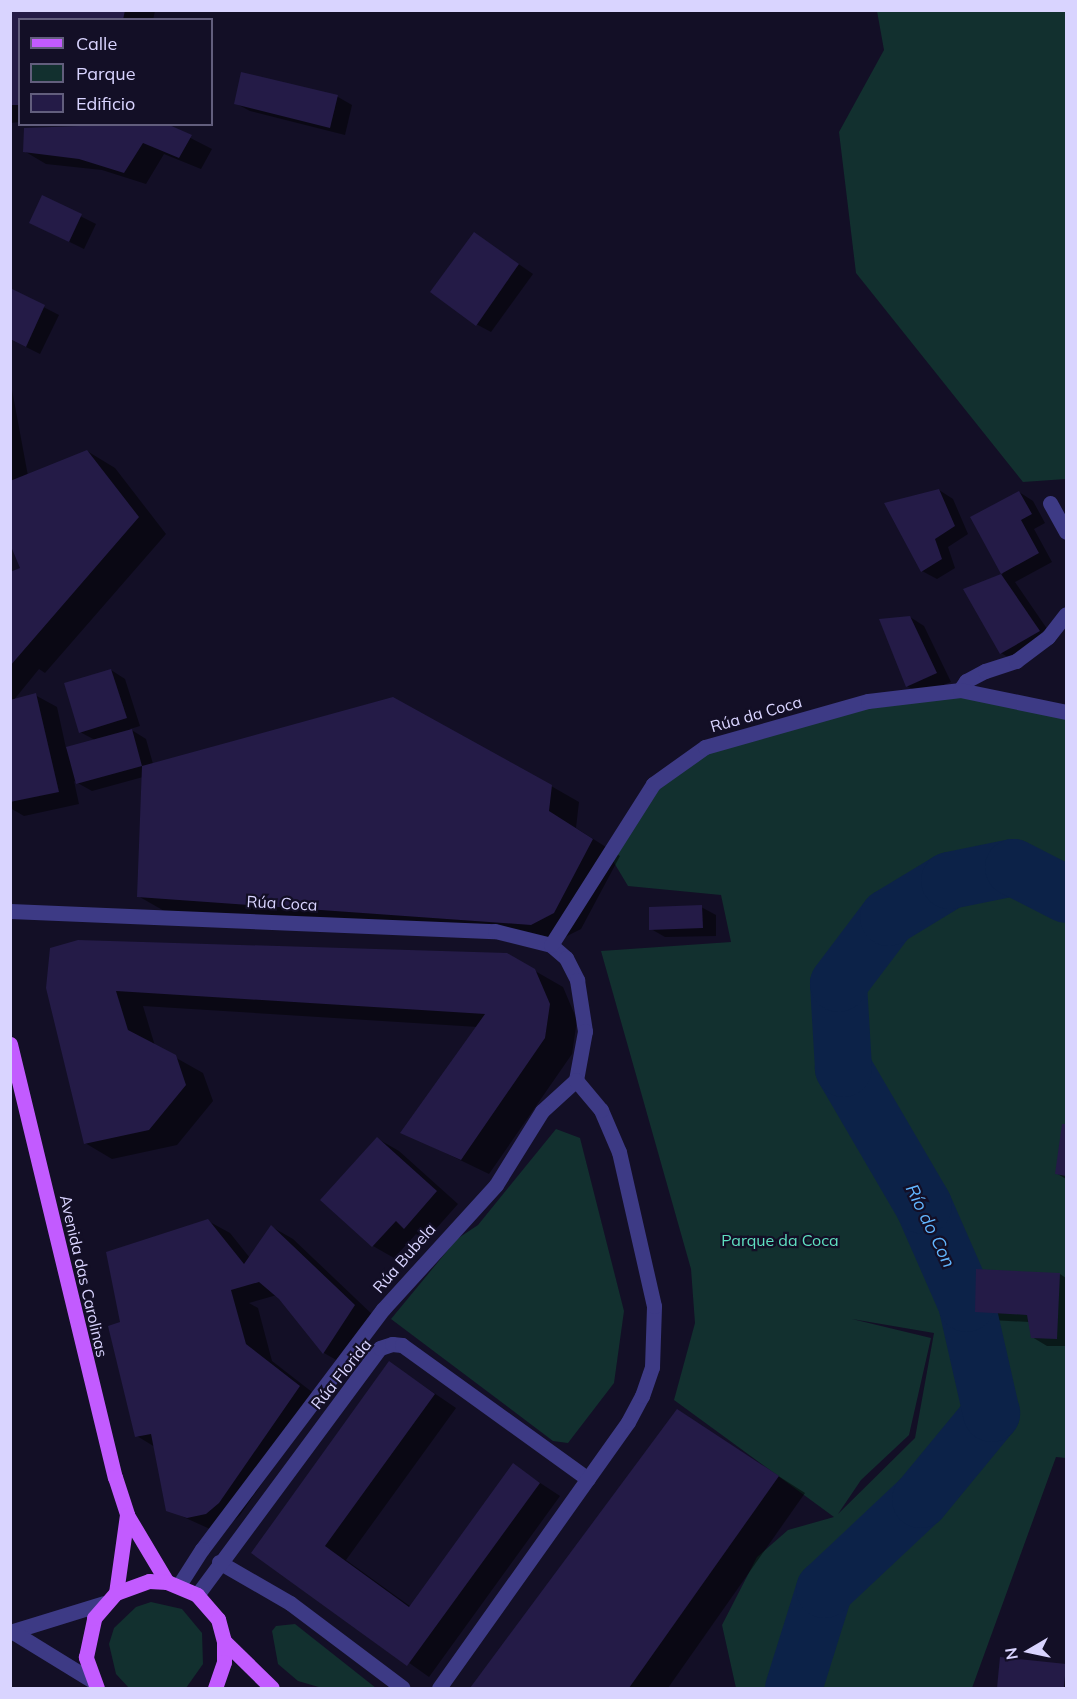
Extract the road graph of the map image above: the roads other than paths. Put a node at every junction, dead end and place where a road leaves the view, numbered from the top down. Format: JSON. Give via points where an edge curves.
{"nodes":[{"id":1,"x":1050,"y":503,"type":"dead end"},
{"id":2,"x":1066,"y":532,"type":"edge"},
{"id":3,"x":1066,"y":614,"type":"edge"},
{"id":4,"x":960,"y":690,"type":"junction"},
{"id":5,"x":1066,"y":712,"type":"edge"},
{"id":6,"x":10,"y":911,"type":"edge"},
{"id":7,"x":551,"y":945,"type":"junction"},
{"id":8,"x":10,"y":1044,"type":"edge"},
{"id":9,"x":576,"y":1080,"type":"junction"},
{"id":10,"x":588,"y":1479,"type":"junction"},
{"id":11,"x":127,"y":1515,"type":"junction"},
{"id":12,"x":219,"y":1562,"type":"junction"},
{"id":13,"x":173,"y":1583,"type":"junction"},
{"id":14,"x":116,"y":1593,"type":"junction"},
{"id":15,"x":197,"y":1595,"type":"junction"},
{"id":16,"x":104,"y":1604,"type":"junction"},
{"id":17,"x":12,"y":1632,"type":"edge"},
{"id":18,"x":224,"y":1641,"type":"junction"},
{"id":19,"x":94,"y":1684,"type":"edge"},
{"id":20,"x":215,"y":1689,"type":"edge"},
{"id":21,"x":272,"y":1689,"type":"edge"},
{"id":22,"x":403,"y":1689,"type":"edge"},
{"id":23,"x":439,"y":1689,"type":"edge"}],
"edges":[{"from":1,"to":2,"type":"street"},
{"from":3,"to":4,"type":"street","via":[[1048,637],[1016,661],[985,671]]},
{"from":4,"to":5,"type":"street","name":"Rúa da Coca"},
{"from":4,"to":7,"type":"street","name":"Rúa da Coca","via":[[868,700],[705,747],[653,784]]},
{"from":6,"to":7,"type":"street","name":"Rúa Coca","via":[[495,931]]},
{"from":7,"to":9,"type":"street","via":[[566,958],[583,1006],[585,1031]]},
{"from":8,"to":11,"type":"main road","name":"Avenida das Carolinas"},
{"from":9,"to":10,"type":"street","via":[[602,1110],[619,1152],[654,1306],[656,1336],[642,1396]]},
{"from":9,"to":13,"type":"street","name":"Rúa Bubela","via":[[542,1111],[496,1185],[383,1308]]},
{"from":10,"to":12,"type":"street","name":"Rúa Florida","via":[[402,1345],[392,1344],[381,1348]]},
{"from":10,"to":23,"type":"street"},
{"from":11,"to":13,"type":"main road"},
{"from":11,"to":14,"type":"main road"},
{"from":12,"to":15,"type":"street","name":"Rúa Florida"},
{"from":12,"to":22,"type":"street","via":[[290,1603]]},
{"from":13,"to":14,"type":"main road","via":[[132,1584]]},
{"from":13,"to":15,"type":"main road"},
{"from":14,"to":16,"type":"main road"},
{"from":15,"to":18,"type":"main road","via":[[218,1620]]},
{"from":16,"to":17,"type":"street"},
{"from":16,"to":19,"type":"main road","via":[[87,1638],[86,1657]]},
{"from":17,"to":19,"type":"street"},
{"from":18,"to":20,"type":"main road","via":[[224,1662]]},
{"from":18,"to":21,"type":"main road"}]}
